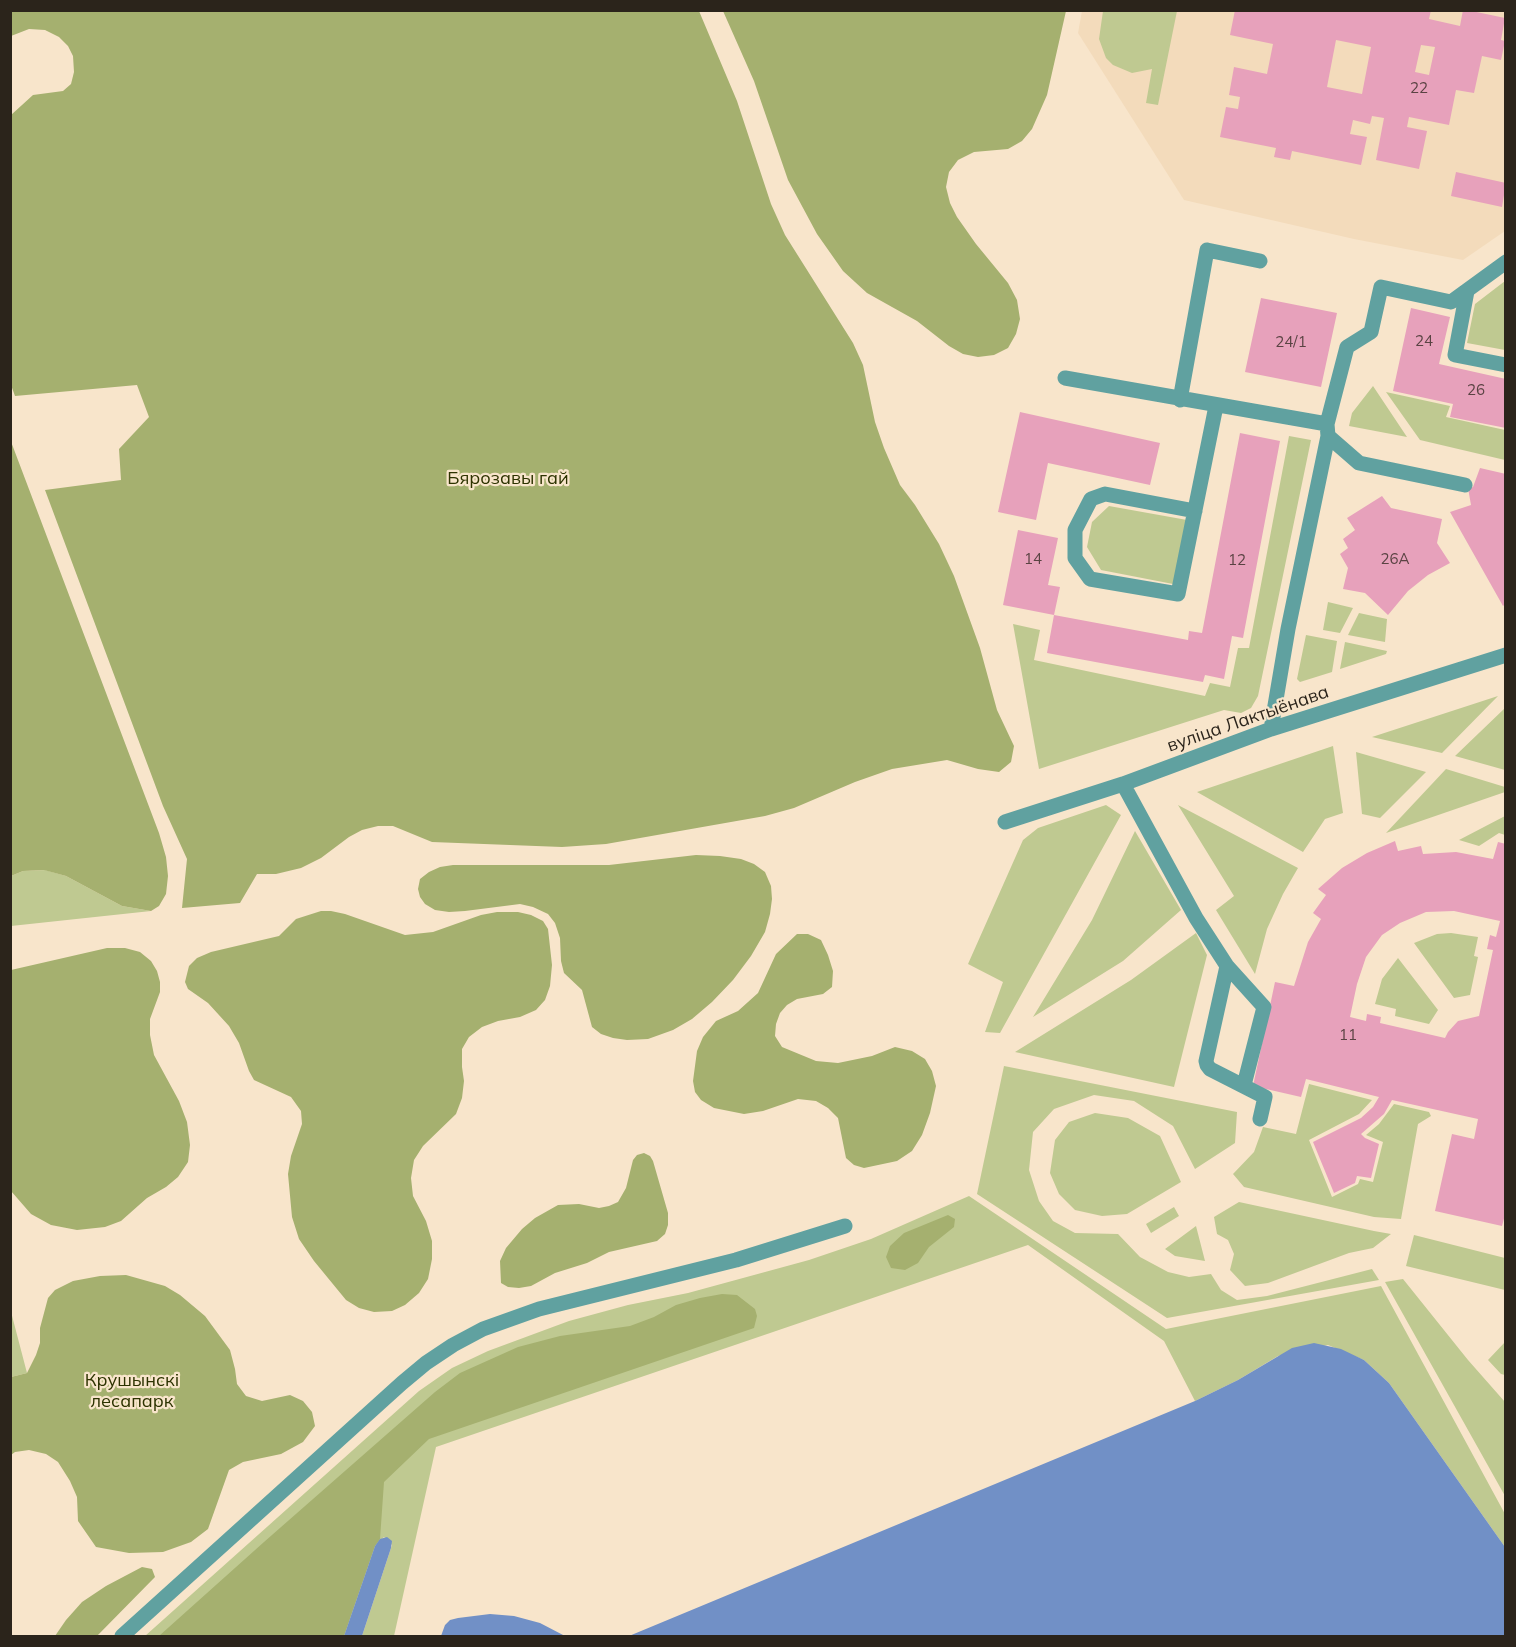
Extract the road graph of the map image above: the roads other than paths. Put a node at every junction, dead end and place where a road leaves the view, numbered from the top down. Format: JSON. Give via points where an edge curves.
{"nodes":[{"id":1,"x":1260,"y":261,"type":"dead end"},
{"id":2,"x":1506,"y":262,"type":"edge"},
{"id":3,"x":1467,"y":291,"type":"junction"},
{"id":4,"x":1506,"y":365,"type":"edge"},
{"id":5,"x":1065,"y":378,"type":"dead end"},
{"id":6,"x":1180,"y":400,"type":"junction"},
{"id":7,"x":1216,"y":406,"type":"junction"},
{"id":8,"x":1327,"y":430,"type":"junction"},
{"id":9,"x":1465,"y":485,"type":"dead end"},
{"id":10,"x":1195,"y":511,"type":"junction"},
{"id":11,"x":1506,"y":655,"type":"edge"},
{"id":12,"x":1271,"y":729,"type":"junction"},
{"id":13,"x":1123,"y":784,"type":"junction"},
{"id":14,"x":1005,"y":822,"type":"dead end"},
{"id":15,"x":1227,"y":966,"type":"junction"},
{"id":16,"x":1244,"y":1085,"type":"junction"},
{"id":17,"x":1260,"y":1119,"type":"dead end"},
{"id":18,"x":845,"y":1226,"type":"dead end"},
{"id":19,"x":122,"y":1636,"type":"edge"}],
"edges":[{"from":1,"to":6,"type":"street","via":[[1207,250]]},
{"from":2,"to":3,"type":"street"},
{"from":3,"to":4,"type":"street","via":[[1455,355]]},
{"from":3,"to":8,"type":"street","via":[[1451,302],[1381,288],[1371,332],[1347,347]]},
{"from":5,"to":6,"type":"street"},
{"from":6,"to":7,"type":"street"},
{"from":7,"to":8,"type":"street"},
{"from":7,"to":10,"type":"street"},
{"from":8,"to":9,"type":"street","via":[[1359,463]]},
{"from":8,"to":12,"type":"street"},
{"from":10,"to":10,"type":"street","via":[[1178,594],[1090,579],[1075,558],[1075,530],[1091,499],[1106,494]]},
{"from":11,"to":12,"type":"street","name":"вуліца Лактыёнава"},
{"from":12,"to":13,"type":"street","name":"вуліца Лактыёнава"},
{"from":13,"to":14,"type":"street","name":"вуліца Лактыёнава"},
{"from":13,"to":15,"type":"street","via":[[1196,918]]},
{"from":15,"to":16,"type":"street","via":[[1264,1007]]},
{"from":15,"to":16,"type":"street","via":[[1206,1061],[1210,1069]]},
{"from":16,"to":17,"type":"street","via":[[1265,1097]]},
{"from":18,"to":19,"type":"street","via":[[736,1260],[539,1309],[483,1329],[453,1345],[402,1383]]}]}
